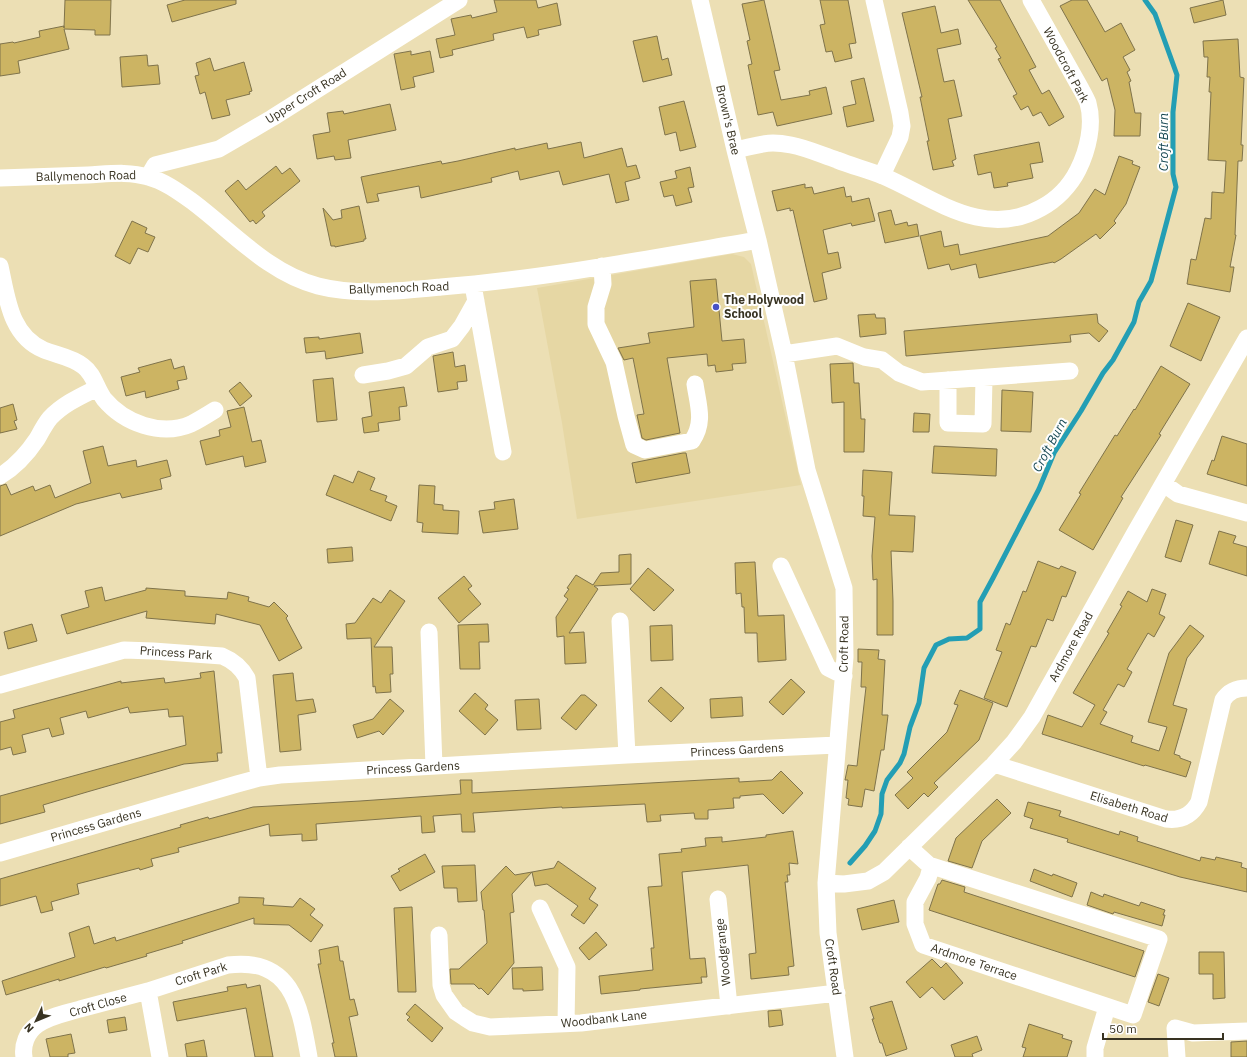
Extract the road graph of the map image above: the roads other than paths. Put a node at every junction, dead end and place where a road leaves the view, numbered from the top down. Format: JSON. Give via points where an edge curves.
{"nodes":[{"id":1,"x":459,"y":0,"type":"edge"},
{"id":2,"x":700,"y":0,"type":"edge"},
{"id":3,"x":874,"y":0,"type":"edge"},
{"id":4,"x":1031,"y":0,"type":"edge"},
{"id":5,"x":735,"y":150,"type":"junction"},
{"id":6,"x":882,"y":175,"type":"junction"},
{"id":7,"x":148,"y":177,"type":"junction"},
{"id":8,"x":0,"y":178,"type":"edge"},
{"id":9,"x":758,"y":240,"type":"junction"},
{"id":10,"x":0,"y":266,"type":"edge"},
{"id":11,"x":602,"y":266,"type":"junction"},
{"id":12,"x":475,"y":293,"type":"junction"},
{"id":13,"x":1247,"y":338,"type":"edge"},
{"id":14,"x":784,"y":354,"type":"junction"},
{"id":15,"x":1070,"y":371,"type":"dead end"},
{"id":16,"x":363,"y":375,"type":"dead end"},
{"id":17,"x":984,"y":378,"type":"junction"},
{"id":18,"x":948,"y":380,"type":"junction"},
{"id":19,"x":694,"y":384,"type":"dead end"},
{"id":20,"x":97,"y":388,"type":"junction"},
{"id":21,"x":215,"y":410,"type":"dead end"},
{"id":22,"x":503,"y":452,"type":"dead end"},
{"id":23,"x":0,"y":476,"type":"edge"},
{"id":24,"x":1164,"y":484,"type":"junction"},
{"id":25,"x":1247,"y":513,"type":"edge"},
{"id":26,"x":781,"y":566,"type":"dead end"},
{"id":27,"x":620,"y":621,"type":"dead end"},
{"id":28,"x":428,"y":632,"type":"dead end"},
{"id":29,"x":844,"y":676,"type":"junction"},
{"id":30,"x":0,"y":685,"type":"edge"},
{"id":31,"x":1247,"y":688,"type":"edge"},
{"id":32,"x":837,"y":745,"type":"junction"},
{"id":33,"x":627,"y":755,"type":"junction"},
{"id":34,"x":994,"y":764,"type":"junction"},
{"id":35,"x":434,"y":766,"type":"junction"},
{"id":36,"x":259,"y":778,"type":"junction"},
{"id":37,"x":910,"y":847,"type":"junction"},
{"id":38,"x":0,"y":853,"type":"edge"},
{"id":39,"x":929,"y":865,"type":"junction"},
{"id":40,"x":826,"y":883,"type":"junction"},
{"id":41,"x":718,"y":899,"type":"dead end"},
{"id":42,"x":540,"y":908,"type":"dead end"},
{"id":43,"x":438,"y":935,"type":"dead end"},
{"id":44,"x":148,"y":991,"type":"junction"},
{"id":45,"x":837,"y":993,"type":"junction"},
{"id":46,"x":729,"y":1006,"type":"junction"},
{"id":47,"x":1107,"y":1007,"type":"junction"},
{"id":48,"x":566,"y":1024,"type":"junction"},
{"id":49,"x":1247,"y":1031,"type":"edge"},
{"id":50,"x":24,"y":1057,"type":"edge"},
{"id":51,"x":160,"y":1057,"type":"edge"},
{"id":52,"x":309,"y":1057,"type":"edge"},
{"id":53,"x":845,"y":1057,"type":"edge"},
{"id":54,"x":1095,"y":1057,"type":"edge"},
{"id":55,"x":1177,"y":1057,"type":"edge"}],
"edges":[{"from":1,"to":7,"type":"street","name":"Upper Croft Road","via":[[219,149],[156,165]]},
{"from":2,"to":5,"type":"street","name":"Brown's Brae"},
{"from":3,"to":6,"type":"street","via":[[902,126],[900,137]]},
{"from":4,"to":6,"type":"street","name":"Woodcroft Park","via":[[1087,102],[1090,116],[1087,146],[1080,166],[1069,185],[1047,205],[1034,212],[990,220],[962,214]]},
{"from":5,"to":6,"type":"street","name":"Woodcroft Park","via":[[773,143],[792,145]]},
{"from":5,"to":9,"type":"street","name":"Brown's Brae"},
{"from":7,"to":8,"type":"street","name":"Ballymenoch Road","via":[[124,174]]},
{"from":7,"to":12,"type":"street","name":"Ballymenoch Road","via":[[183,194],[262,259],[298,280],[355,292],[414,290]]},
{"from":9,"to":11,"type":"street","name":"Ballymenoch Road"},
{"from":9,"to":14,"type":"street","name":"Croft Road"},
{"from":10,"to":20,"type":"street","via":[[12,317],[22,335],[38,348],[83,366],[94,379]]},
{"from":11,"to":12,"type":"street","name":"Ballymenoch Road"},
{"from":11,"to":19,"type":"street","via":[[604,284],[596,307],[596,324],[614,362],[634,445],[645,450],[692,441],[701,419]]},
{"from":12,"to":16,"type":"street","via":[[462,326],[452,339],[428,347],[406,366]]},
{"from":12,"to":22,"type":"street"},
{"from":13,"to":24,"type":"street","name":"Ardmore Road"},
{"from":14,"to":18,"type":"street","via":[[837,346],[864,357],[882,360],[899,373],[922,382]]},
{"from":14,"to":29,"type":"street","name":"Croft Road","via":[[807,470],[844,588]]},
{"from":15,"to":17,"type":"street"},
{"from":17,"to":18,"type":"street"},
{"from":17,"to":18,"type":"street","via":[[983,424],[948,423]]},
{"from":20,"to":21,"type":"street","via":[[122,415],[133,422],[156,428],[179,428]]},
{"from":20,"to":23,"type":"street","via":[[61,408],[49,419],[20,461]]},
{"from":24,"to":25,"type":"street","via":[[1178,494]]},
{"from":24,"to":34,"type":"street","name":"Ardmore Road","via":[[1032,717]]},
{"from":26,"to":29,"type":"street","via":[[828,668]]},
{"from":27,"to":33,"type":"street"},
{"from":28,"to":35,"type":"street"},
{"from":29,"to":32,"type":"street","name":"Croft Road"},
{"from":30,"to":36,"type":"street","name":"Princess Park","via":[[124,650],[222,656],[237,664],[247,678]]},
{"from":31,"to":34,"type":"street","name":"Elisabeth Road","via":[[1230,692],[1223,700],[1200,802],[1191,813],[1179,819],[1166,819]]},
{"from":32,"to":33,"type":"street","name":"Princess Gardens"},
{"from":32,"to":40,"type":"street","name":"Croft Road"},
{"from":33,"to":35,"type":"street","name":"Princess Gardens"},
{"from":34,"to":37,"type":"street","name":"Ardmore Road"},
{"from":35,"to":36,"type":"street","name":"Princess Gardens"},
{"from":36,"to":38,"type":"street","name":"Princess Gardens"},
{"from":37,"to":39,"type":"street"},
{"from":37,"to":40,"type":"street","name":"Ardmore Road","via":[[884,872],[868,881]]},
{"from":39,"to":47,"type":"street","name":"Ardmore Terrace","via":[[931,867],[928,878],[915,902],[915,924],[923,945]]},
{"from":39,"to":47,"type":"street","name":"Ardmore Terrace","via":[[1159,939],[1133,1015]]},
{"from":40,"to":45,"type":"street","name":"Croft Road","via":[[828,933]]},
{"from":41,"to":46,"type":"street","name":"Woodgrange"},
{"from":42,"to":48,"type":"street","via":[[567,968]]},
{"from":43,"to":48,"type":"street","name":"Woodbank Lane","via":[[441,985],[456,1012],[473,1023],[490,1027]]},
{"from":44,"to":50,"type":"street","name":"Croft Close","via":[[42,1021],[28,1035]]},
{"from":44,"to":51,"type":"street"},
{"from":44,"to":52,"type":"street","name":"Croft Park","via":[[228,965],[262,967],[290,988],[299,1009]]},
{"from":45,"to":46,"type":"street","name":"Woodbank Lane"},
{"from":45,"to":53,"type":"street","name":"Croft Road"},
{"from":46,"to":48,"type":"street","name":"Woodbank Lane"},
{"from":47,"to":54,"type":"street","via":[[1095,1048]]},
{"from":49,"to":55,"type":"street","via":[[1193,1033],[1175,1028]]}]}
